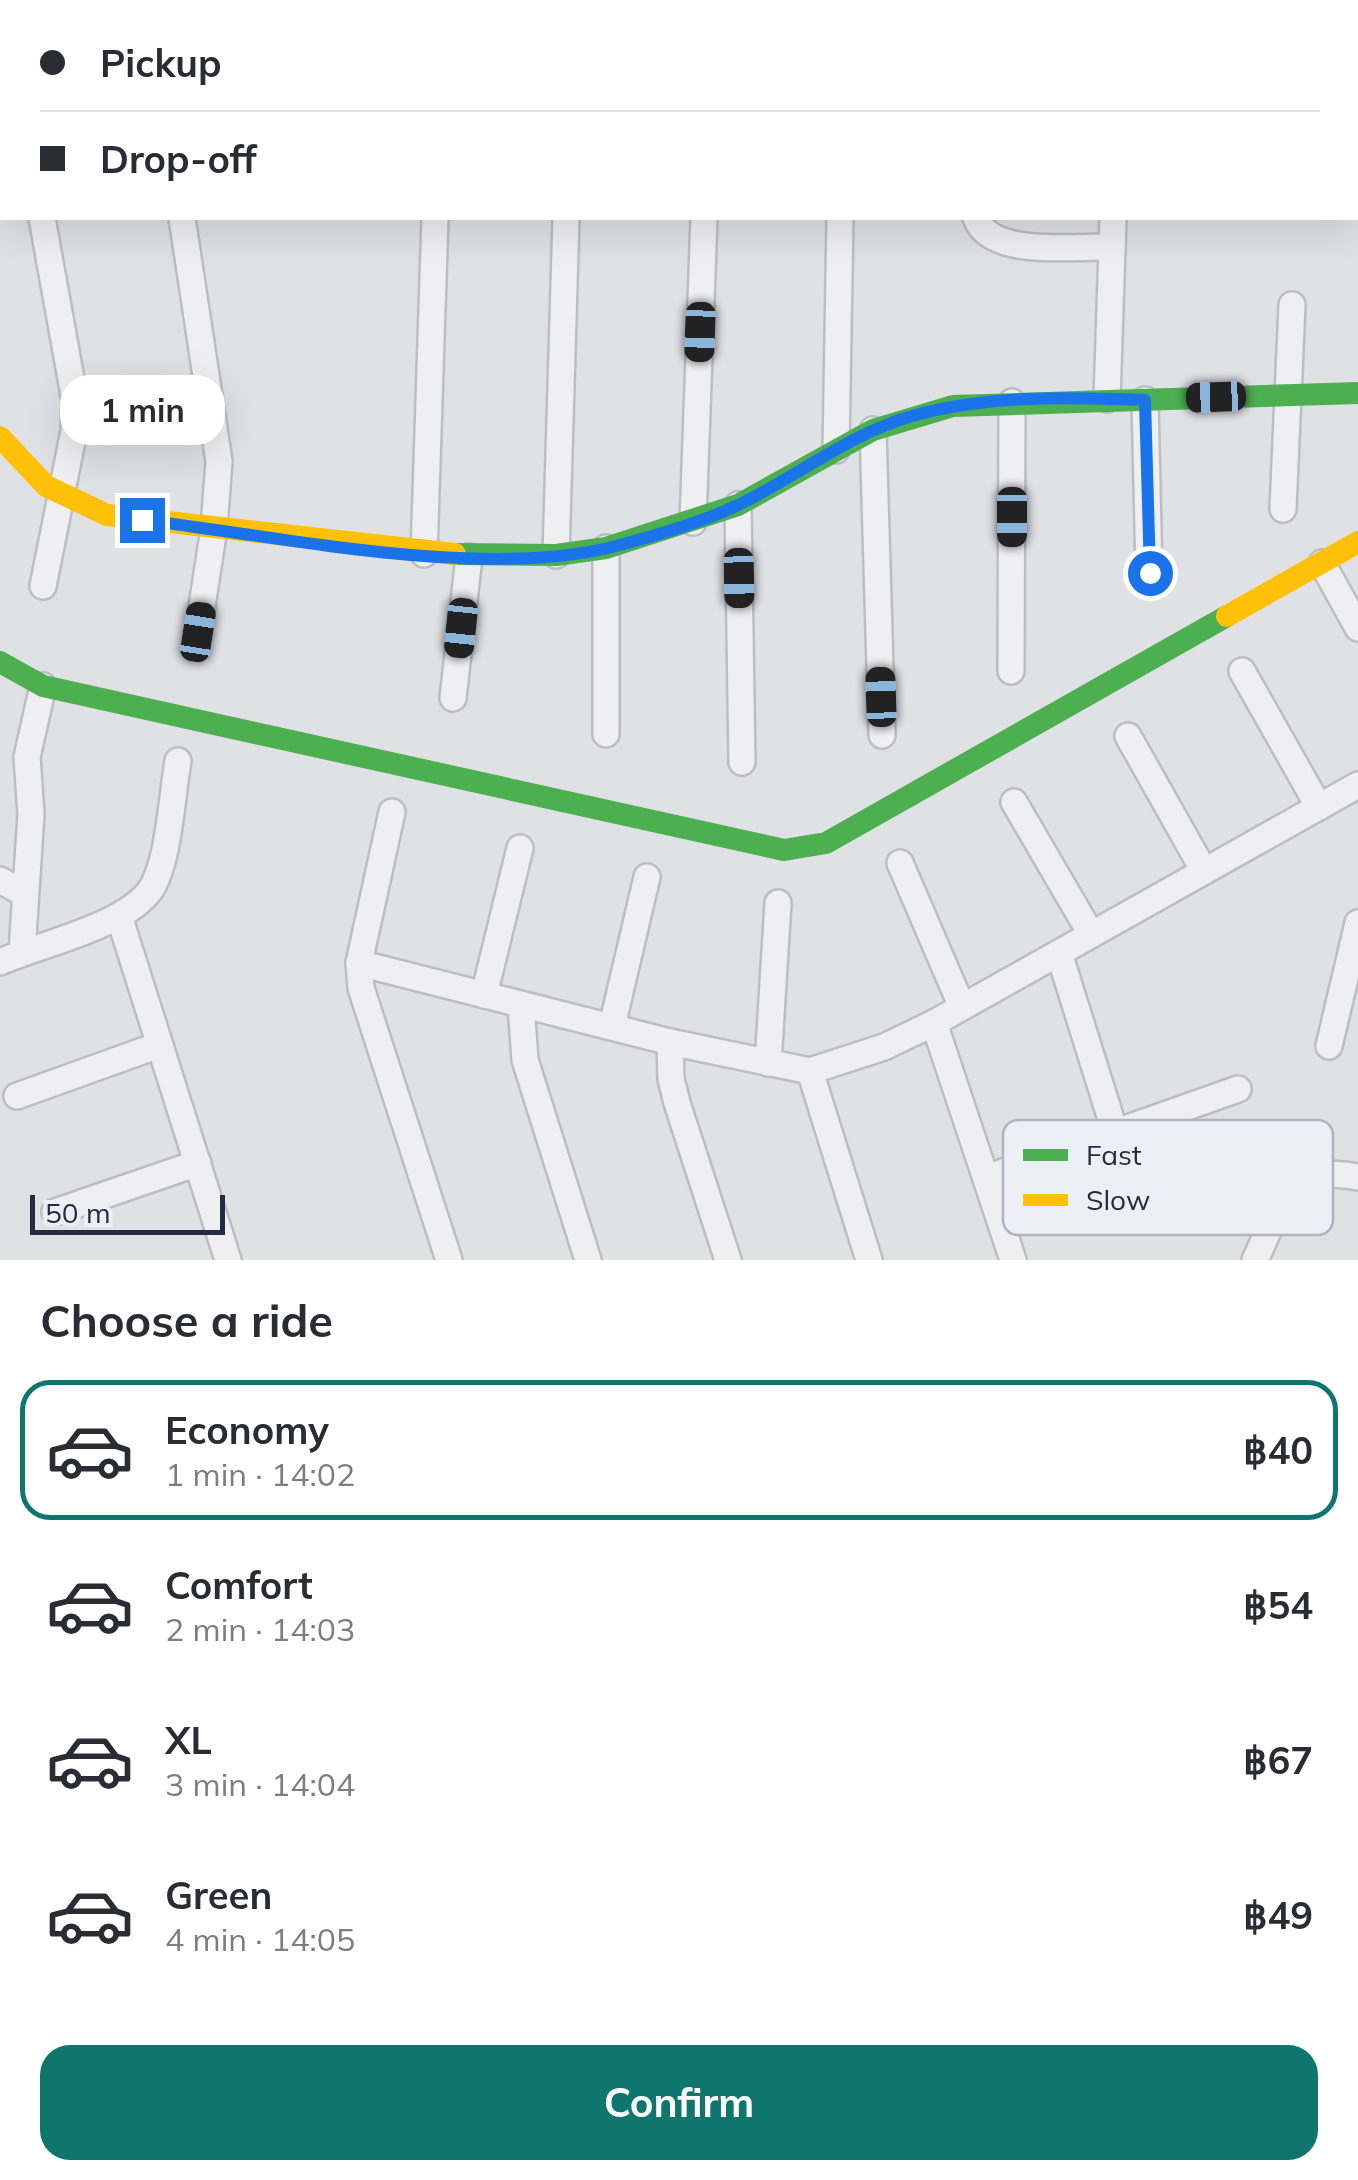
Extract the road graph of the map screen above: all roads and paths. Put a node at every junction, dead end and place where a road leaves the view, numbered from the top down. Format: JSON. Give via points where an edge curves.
{"nodes":[{"id":1,"x":42,"y":220,"type":"edge"},
{"id":2,"x":182,"y":220,"type":"edge"},
{"id":3,"x":435,"y":220,"type":"edge"},
{"id":4,"x":566,"y":220,"type":"edge"},
{"id":5,"x":704,"y":220,"type":"edge"},
{"id":6,"x":840,"y":220,"type":"edge"},
{"id":7,"x":977,"y":220,"type":"edge"},
{"id":8,"x":1113,"y":220,"type":"edge"},
{"id":9,"x":1112,"y":247,"type":"junction"},
{"id":10,"x":1292,"y":305,"type":"dead end"},
{"id":11,"x":1358,"y":393,"type":"edge"},
{"id":12,"x":1288,"y":394,"type":"junction"},
{"id":13,"x":1107,"y":398,"type":"junction"},
{"id":14,"x":1145,"y":400,"type":"junction"},
{"id":15,"x":1012,"y":402,"type":"junction"},
{"id":16,"x":873,"y":430,"type":"junction"},
{"id":17,"x":0,"y":437,"type":"edge"},
{"id":18,"x":836,"y":450,"type":"junction"},
{"id":19,"x":61,"y":500,"type":"junction"},
{"id":20,"x":738,"y":505,"type":"junction"},
{"id":21,"x":1283,"y":508,"type":"dead end"},
{"id":22,"x":693,"y":522,"type":"junction"},
{"id":23,"x":214,"y":528,"type":"junction"},
{"id":24,"x":1358,"y":542,"type":"edge"},
{"id":25,"x":606,"y":548,"type":"junction"},
{"id":26,"x":424,"y":554,"type":"junction"},
{"id":27,"x":556,"y":555,"type":"junction"},
{"id":28,"x":469,"y":557,"type":"junction"},
{"id":29,"x":1322,"y":563,"type":"junction"},
{"id":30,"x":1150,"y":573,"type":"dead end"},
{"id":31,"x":43,"y":586,"type":"dead end"},
{"id":32,"x":1358,"y":628,"type":"edge"},
{"id":33,"x":198,"y":632,"type":"dead end"},
{"id":34,"x":2,"y":660,"type":"edge"},
{"id":35,"x":1011,"y":671,"type":"dead end"},
{"id":36,"x":1242,"y":671,"type":"dead end"},
{"id":37,"x":43,"y":686,"type":"junction"},
{"id":38,"x":453,"y":698,"type":"dead end"},
{"id":39,"x":606,"y":734,"type":"dead end"},
{"id":40,"x":882,"y":736,"type":"dead end"},
{"id":41,"x":1128,"y":736,"type":"dead end"},
{"id":42,"x":178,"y":761,"type":"dead end"},
{"id":43,"x":742,"y":762,"type":"dead end"},
{"id":44,"x":1358,"y":785,"type":"edge"},
{"id":45,"x":1014,"y":802,"type":"dead end"},
{"id":46,"x":1319,"y":807,"type":"junction"},
{"id":47,"x":392,"y":812,"type":"dead end"},
{"id":48,"x":520,"y":848,"type":"dead end"},
{"id":49,"x":900,"y":863,"type":"dead end"},
{"id":50,"x":1204,"y":871,"type":"junction"},
{"id":51,"x":647,"y":877,"type":"dead end"},
{"id":52,"x":11,"y":886,"type":"edge"},
{"id":53,"x":778,"y":903,"type":"dead end"},
{"id":54,"x":120,"y":916,"type":"junction"},
{"id":55,"x":1358,"y":924,"type":"edge"},
{"id":56,"x":1091,"y":934,"type":"junction"},
{"id":57,"x":1059,"y":953,"type":"junction"},
{"id":58,"x":11,"y":957,"type":"edge"},
{"id":59,"x":359,"y":962,"type":"junction"},
{"id":60,"x":484,"y":994,"type":"junction"},
{"id":61,"x":521,"y":1005,"type":"junction"},
{"id":62,"x":962,"y":1007,"type":"junction"},
{"id":63,"x":934,"y":1023,"type":"junction"},
{"id":64,"x":612,"y":1026,"type":"junction"},
{"id":65,"x":670,"y":1042,"type":"junction"},
{"id":66,"x":160,"y":1046,"type":"junction"},
{"id":67,"x":1329,"y":1046,"type":"dead end"},
{"id":68,"x":768,"y":1064,"type":"junction"},
{"id":69,"x":810,"y":1071,"type":"junction"},
{"id":70,"x":1238,"y":1089,"type":"dead end"},
{"id":71,"x":17,"y":1096,"type":"dead end"},
{"id":72,"x":1111,"y":1120,"type":"edge"},
{"id":73,"x":1149,"y":1120,"type":"edge"},
{"id":74,"x":198,"y":1163,"type":"junction"},
{"id":75,"x":1003,"y":1172,"type":"edge"},
{"id":76,"x":1333,"y":1174,"type":"edge"},
{"id":77,"x":986,"y":1178,"type":"junction"},
{"id":78,"x":1358,"y":1178,"type":"edge"},
{"id":79,"x":55,"y":1212,"type":"dead end"},
{"id":80,"x":1003,"y":1230,"type":"edge"},
{"id":81,"x":1005,"y":1235,"type":"edge"},
{"id":82,"x":1268,"y":1235,"type":"edge"},
{"id":83,"x":228,"y":1260,"type":"edge"},
{"id":84,"x":449,"y":1260,"type":"edge"},
{"id":85,"x":588,"y":1260,"type":"edge"},
{"id":86,"x":728,"y":1260,"type":"edge"},
{"id":87,"x":869,"y":1260,"type":"edge"},
{"id":88,"x":1013,"y":1260,"type":"edge"},
{"id":89,"x":1255,"y":1260,"type":"edge"}],
"edges":[{"from":1,"to":19,"type":"street","via":[[75,402]]},
{"from":2,"to":23,"type":"street","via":[[218,461]]},
{"from":3,"to":26,"type":"street"},
{"from":4,"to":27,"type":"street"},
{"from":5,"to":22,"type":"street"},
{"from":6,"to":18,"type":"street"},
{"from":7,"to":9,"type":"street","via":[[1002,244]]},
{"from":8,"to":9,"type":"street"},
{"from":9,"to":13,"type":"street"},
{"from":10,"to":12,"type":"street"},
{"from":11,"to":12,"type":"street"},
{"from":12,"to":14,"type":"street"},
{"from":12,"to":21,"type":"street"},
{"from":13,"to":14,"type":"street"},
{"from":13,"to":15,"type":"street"},
{"from":14,"to":30,"type":"street"},
{"from":15,"to":16,"type":"street","via":[[953,406]]},
{"from":15,"to":35,"type":"street"},
{"from":16,"to":18,"type":"street"},
{"from":16,"to":40,"type":"street"},
{"from":17,"to":19,"type":"street","via":[[34,482]]},
{"from":18,"to":20,"type":"street"},
{"from":19,"to":23,"type":"street","via":[[107,515]]},
{"from":19,"to":31,"type":"street"},
{"from":20,"to":22,"type":"street"},
{"from":20,"to":43,"type":"street"},
{"from":22,"to":25,"type":"street"},
{"from":23,"to":26,"type":"street"},
{"from":23,"to":33,"type":"street"},
{"from":24,"to":29,"type":"street"},
{"from":25,"to":27,"type":"street"},
{"from":25,"to":39,"type":"street"},
{"from":26,"to":28,"type":"street"},
{"from":27,"to":28,"type":"street"},
{"from":28,"to":38,"type":"street"},
{"from":29,"to":32,"type":"street"},
{"from":29,"to":37,"type":"street","via":[[806,850]]},
{"from":34,"to":37,"type":"street"},
{"from":36,"to":46,"type":"street"},
{"from":37,"to":52,"type":"street","via":[[27,757],[30,814]]},
{"from":41,"to":50,"type":"street"},
{"from":42,"to":54,"type":"street","via":[[159,870],[151,889]]},
{"from":44,"to":46,"type":"street"},
{"from":45,"to":56,"type":"street"},
{"from":46,"to":50,"type":"street"},
{"from":47,"to":59,"type":"street"},
{"from":48,"to":60,"type":"street"},
{"from":49,"to":62,"type":"street"},
{"from":50,"to":56,"type":"street"},
{"from":51,"to":64,"type":"street"},
{"from":52,"to":58,"type":"street"},
{"from":53,"to":68,"type":"street"},
{"from":54,"to":58,"type":"street"},
{"from":54,"to":66,"type":"street"},
{"from":55,"to":67,"type":"street"},
{"from":56,"to":57,"type":"street"},
{"from":57,"to":62,"type":"street"},
{"from":57,"to":72,"type":"street"},
{"from":59,"to":60,"type":"street"},
{"from":59,"to":84,"type":"street","via":[[361,988]]},
{"from":60,"to":61,"type":"street"},
{"from":61,"to":64,"type":"street"},
{"from":61,"to":85,"type":"street","via":[[525,1060]]},
{"from":62,"to":63,"type":"street"},
{"from":63,"to":69,"type":"street"},
{"from":63,"to":77,"type":"street"},
{"from":64,"to":65,"type":"street"},
{"from":65,"to":68,"type":"street"},
{"from":65,"to":86,"type":"street","via":[[670,1079]]},
{"from":66,"to":71,"type":"street"},
{"from":66,"to":74,"type":"street"},
{"from":68,"to":69,"type":"street"},
{"from":69,"to":87,"type":"street"},
{"from":70,"to":73,"type":"street"},
{"from":74,"to":79,"type":"street"},
{"from":74,"to":83,"type":"street"},
{"from":75,"to":77,"type":"street"},
{"from":76,"to":78,"type":"street"},
{"from":77,"to":80,"type":"street"},
{"from":81,"to":88,"type":"street"},
{"from":82,"to":89,"type":"street"}]}
